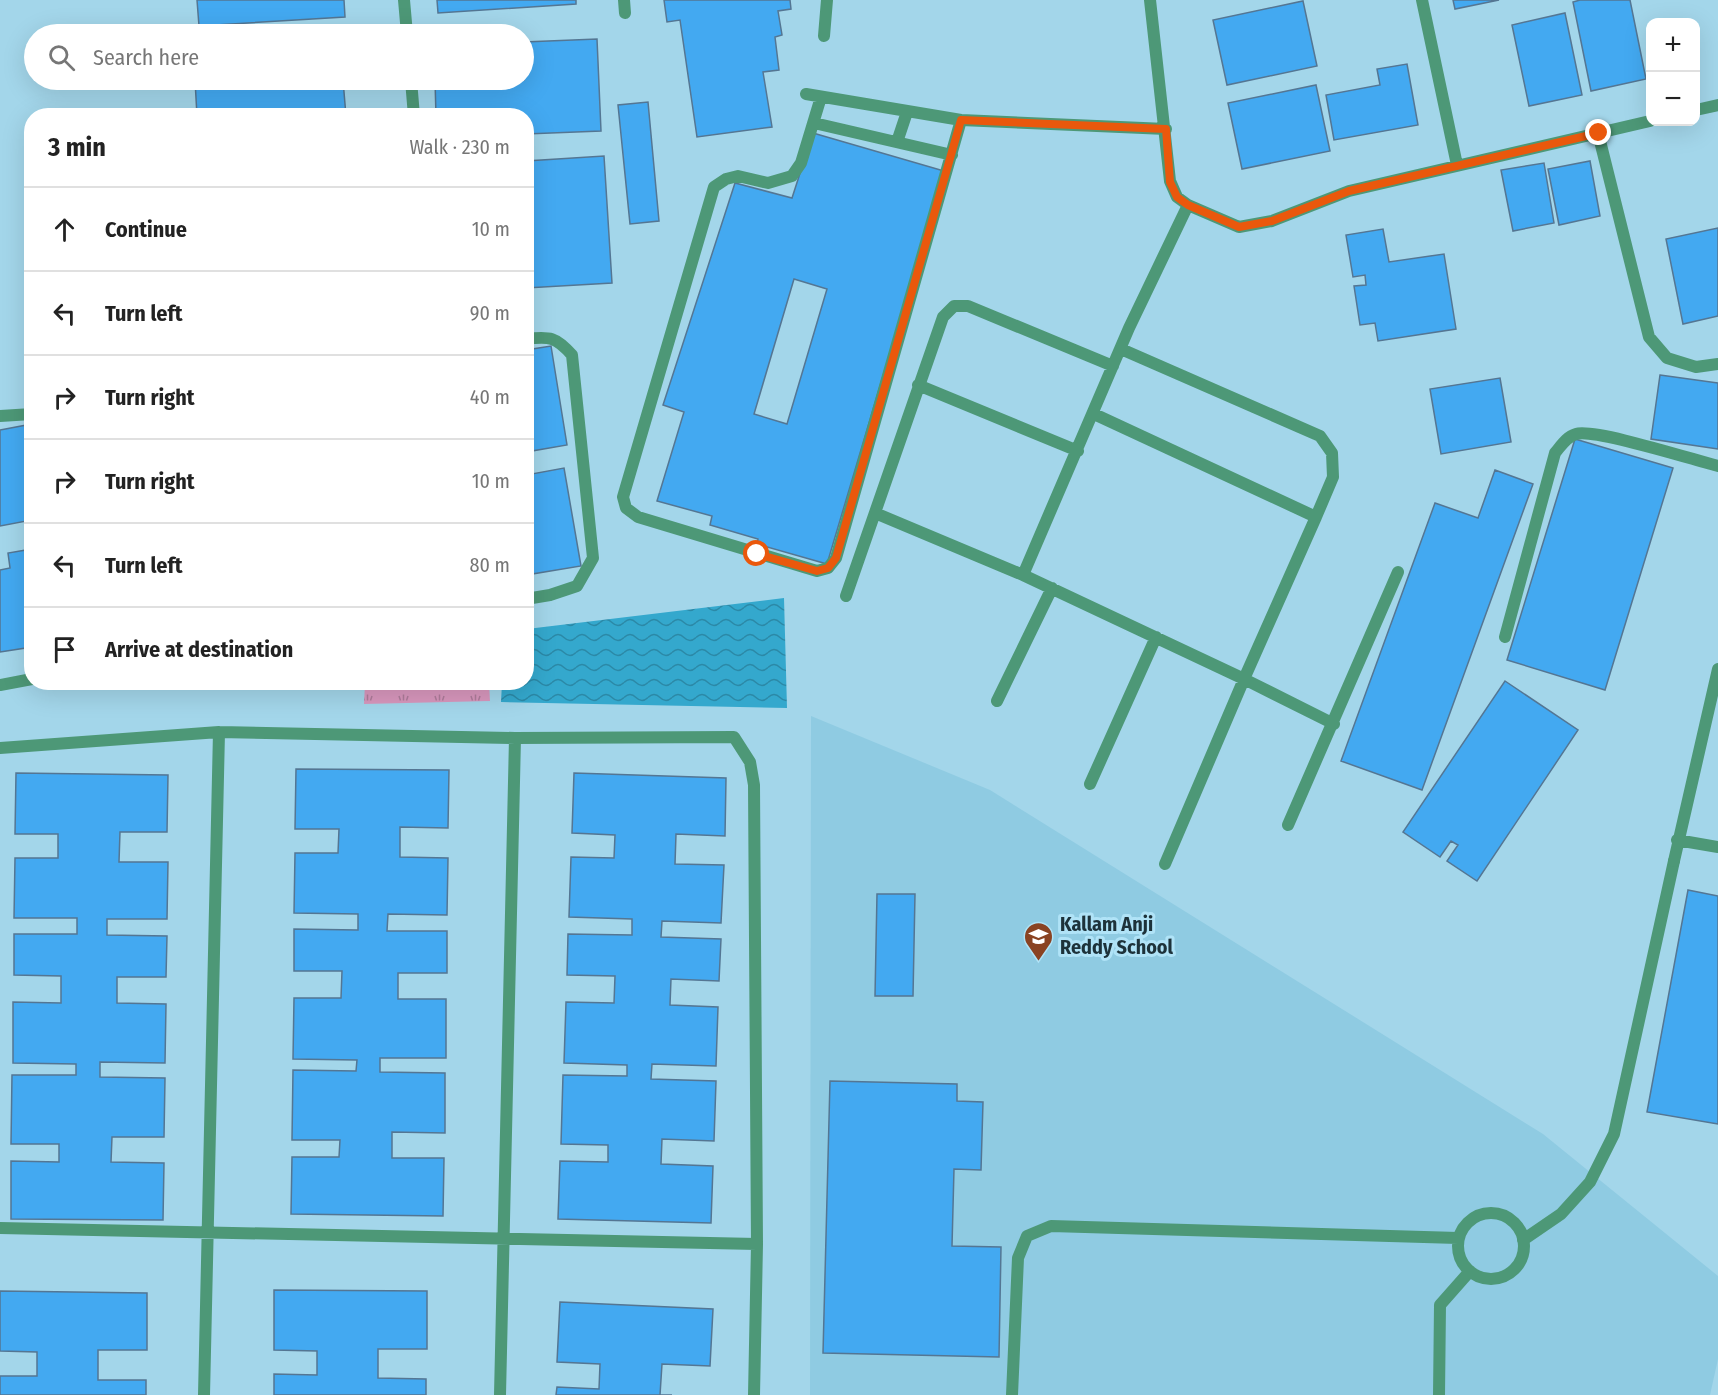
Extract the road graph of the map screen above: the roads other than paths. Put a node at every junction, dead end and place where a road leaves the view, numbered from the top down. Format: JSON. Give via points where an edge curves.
{"nodes":[{"id":1,"x":404,"y":0,"type":"edge"},
{"id":2,"x":827,"y":0,"type":"edge"},
{"id":3,"x":1150,"y":0,"type":"edge"},
{"id":4,"x":1422,"y":0,"type":"edge"},
{"id":5,"x":406,"y":24,"type":"edge"},
{"id":6,"x":824,"y":36,"type":"dead end"},
{"id":7,"x":412,"y":90,"type":"edge"},
{"id":8,"x":806,"y":94,"type":"dead end"},
{"id":9,"x":821,"y":97,"type":"junction"},
{"id":10,"x":1718,"y":105,"type":"edge"},
{"id":11,"x":413,"y":108,"type":"edge"},
{"id":12,"x":1700,"y":109,"type":"edge"},
{"id":13,"x":907,"y":112,"type":"junction"},
{"id":14,"x":961,"y":120,"type":"junction"},
{"id":15,"x":1646,"y":122,"type":"edge"},
{"id":16,"x":814,"y":123,"type":"junction"},
{"id":17,"x":1166,"y":129,"type":"junction"},
{"id":18,"x":1599,"y":133,"type":"junction"},
{"id":19,"x":897,"y":142,"type":"junction"},
{"id":20,"x":952,"y":155,"type":"junction"},
{"id":21,"x":1457,"y":165,"type":"junction"},
{"id":22,"x":1188,"y":205,"type":"junction"},
{"id":23,"x":534,"y":338,"type":"edge"},
{"id":24,"x":1121,"y":349,"type":"junction"},
{"id":25,"x":1718,"y":364,"type":"edge"},
{"id":26,"x":1113,"y":366,"type":"junction"},
{"id":27,"x":918,"y":385,"type":"junction"},
{"id":28,"x":24,"y":414,"type":"edge"},
{"id":29,"x":1094,"y":414,"type":"junction"},
{"id":30,"x":0,"y":416,"type":"edge"},
{"id":31,"x":1078,"y":451,"type":"junction"},
{"id":32,"x":1718,"y":466,"type":"edge"},
{"id":33,"x":875,"y":513,"type":"junction"},
{"id":34,"x":1316,"y":517,"type":"junction"},
{"id":35,"x":1398,"y":572,"type":"dead end"},
{"id":36,"x":1023,"y":575,"type":"junction"},
{"id":37,"x":1052,"y":588,"type":"junction"},
{"id":38,"x":846,"y":596,"type":"dead end"},
{"id":39,"x":534,"y":598,"type":"edge"},
{"id":40,"x":1156,"y":637,"type":"junction"},
{"id":41,"x":1505,"y":637,"type":"dead end"},
{"id":42,"x":1718,"y":669,"type":"edge"},
{"id":43,"x":1244,"y":679,"type":"junction"},
{"id":44,"x":24,"y":680,"type":"edge"},
{"id":45,"x":0,"y":685,"type":"edge"},
{"id":46,"x":997,"y":701,"type":"dead end"},
{"id":47,"x":1334,"y":724,"type":"junction"},
{"id":48,"x":219,"y":732,"type":"junction"},
{"id":49,"x":515,"y":738,"type":"junction"},
{"id":50,"x":0,"y":748,"type":"edge"},
{"id":51,"x":1090,"y":784,"type":"dead end"},
{"id":52,"x":1288,"y":825,"type":"dead end"},
{"id":53,"x":1677,"y":840,"type":"junction"},
{"id":54,"x":1718,"y":847,"type":"edge"},
{"id":55,"x":1165,"y":864,"type":"dead end"},
{"id":56,"x":0,"y":1228,"type":"edge"},
{"id":57,"x":208,"y":1232,"type":"junction"},
{"id":58,"x":1458,"y":1238,"type":"junction"},
{"id":59,"x":503,"y":1239,"type":"junction"},
{"id":60,"x":1523,"y":1240,"type":"junction"},
{"id":61,"x":757,"y":1245,"type":"junction"},
{"id":62,"x":1470,"y":1271,"type":"junction"},
{"id":63,"x":204,"y":1395,"type":"edge"},
{"id":64,"x":500,"y":1395,"type":"edge"},
{"id":65,"x":754,"y":1395,"type":"edge"},
{"id":66,"x":1012,"y":1395,"type":"edge"},
{"id":67,"x":1439,"y":1395,"type":"edge"}],
"edges":[{"from":1,"to":5,"type":"street"},
{"from":2,"to":6,"type":"street"},
{"from":3,"to":17,"type":"street"},
{"from":4,"to":21,"type":"street"},
{"from":7,"to":11,"type":"street"},
{"from":8,"to":9,"type":"street"},
{"from":9,"to":13,"type":"street"},
{"from":9,"to":16,"type":"street"},
{"from":10,"to":12,"type":"street"},
{"from":13,"to":14,"type":"street"},
{"from":13,"to":19,"type":"street"},
{"from":14,"to":17,"type":"street"},
{"from":14,"to":20,"type":"street"},
{"from":15,"to":18,"type":"street"},
{"from":16,"to":19,"type":"street"},
{"from":16,"to":20,"type":"street","via":[[801,163],[792,176],[768,183],[738,176],[714,187],[623,497],[626,508],[638,517],[817,571],[828,568],[836,558]]},
{"from":17,"to":22,"type":"street","via":[[1170,182],[1177,197]]},
{"from":18,"to":21,"type":"street"},
{"from":18,"to":25,"type":"street","via":[[1649,337],[1667,358],[1696,367]]},
{"from":19,"to":20,"type":"street"},
{"from":21,"to":22,"type":"street","via":[[1349,191],[1272,221],[1239,227]]},
{"from":22,"to":24,"type":"street"},
{"from":23,"to":39,"type":"street","via":[[559,340],[572,355],[593,558],[578,586]]},
{"from":24,"to":26,"type":"street"},
{"from":24,"to":34,"type":"street","via":[[1320,436],[1332,453],[1333,477]]},
{"from":26,"to":27,"type":"street","via":[[968,306],[954,306],[943,317]]},
{"from":26,"to":29,"type":"street"},
{"from":27,"to":31,"type":"street"},
{"from":27,"to":33,"type":"street"},
{"from":28,"to":30,"type":"street"},
{"from":29,"to":31,"type":"street"},
{"from":29,"to":34,"type":"street"},
{"from":31,"to":36,"type":"street"},
{"from":32,"to":41,"type":"street","via":[[1600,435],[1577,434],[1566,440],[1555,453]]},
{"from":33,"to":36,"type":"street"},
{"from":33,"to":38,"type":"street"},
{"from":34,"to":43,"type":"street"},
{"from":35,"to":47,"type":"street"},
{"from":36,"to":37,"type":"street"},
{"from":37,"to":40,"type":"street"},
{"from":37,"to":46,"type":"street"},
{"from":40,"to":43,"type":"street"},
{"from":40,"to":51,"type":"street"},
{"from":42,"to":53,"type":"street"},
{"from":43,"to":47,"type":"street"},
{"from":43,"to":55,"type":"street"},
{"from":44,"to":45,"type":"street"},
{"from":47,"to":52,"type":"street"},
{"from":48,"to":49,"type":"street"},
{"from":48,"to":50,"type":"street"},
{"from":48,"to":57,"type":"street"},
{"from":49,"to":59,"type":"street"},
{"from":49,"to":61,"type":"street","via":[[734,737],[750,762],[754,784]]},
{"from":53,"to":54,"type":"street"},
{"from":53,"to":60,"type":"street","via":[[1614,1134],[1590,1182],[1561,1214]]},
{"from":56,"to":57,"type":"street"},
{"from":57,"to":59,"type":"street"},
{"from":57,"to":63,"type":"street"},
{"from":58,"to":60,"type":"street","via":[[1470,1219],[1492,1213],[1513,1221]]},
{"from":58,"to":62,"type":"street","via":[[1461,1260]]},
{"from":58,"to":66,"type":"street","via":[[1051,1226],[1027,1236],[1018,1258]]},
{"from":59,"to":61,"type":"street"},
{"from":59,"to":64,"type":"street"},
{"from":60,"to":62,"type":"street","via":[[1520,1261],[1505,1275],[1485,1278]]},
{"from":61,"to":65,"type":"street"},
{"from":62,"to":67,"type":"street","via":[[1440,1305]]}]}
